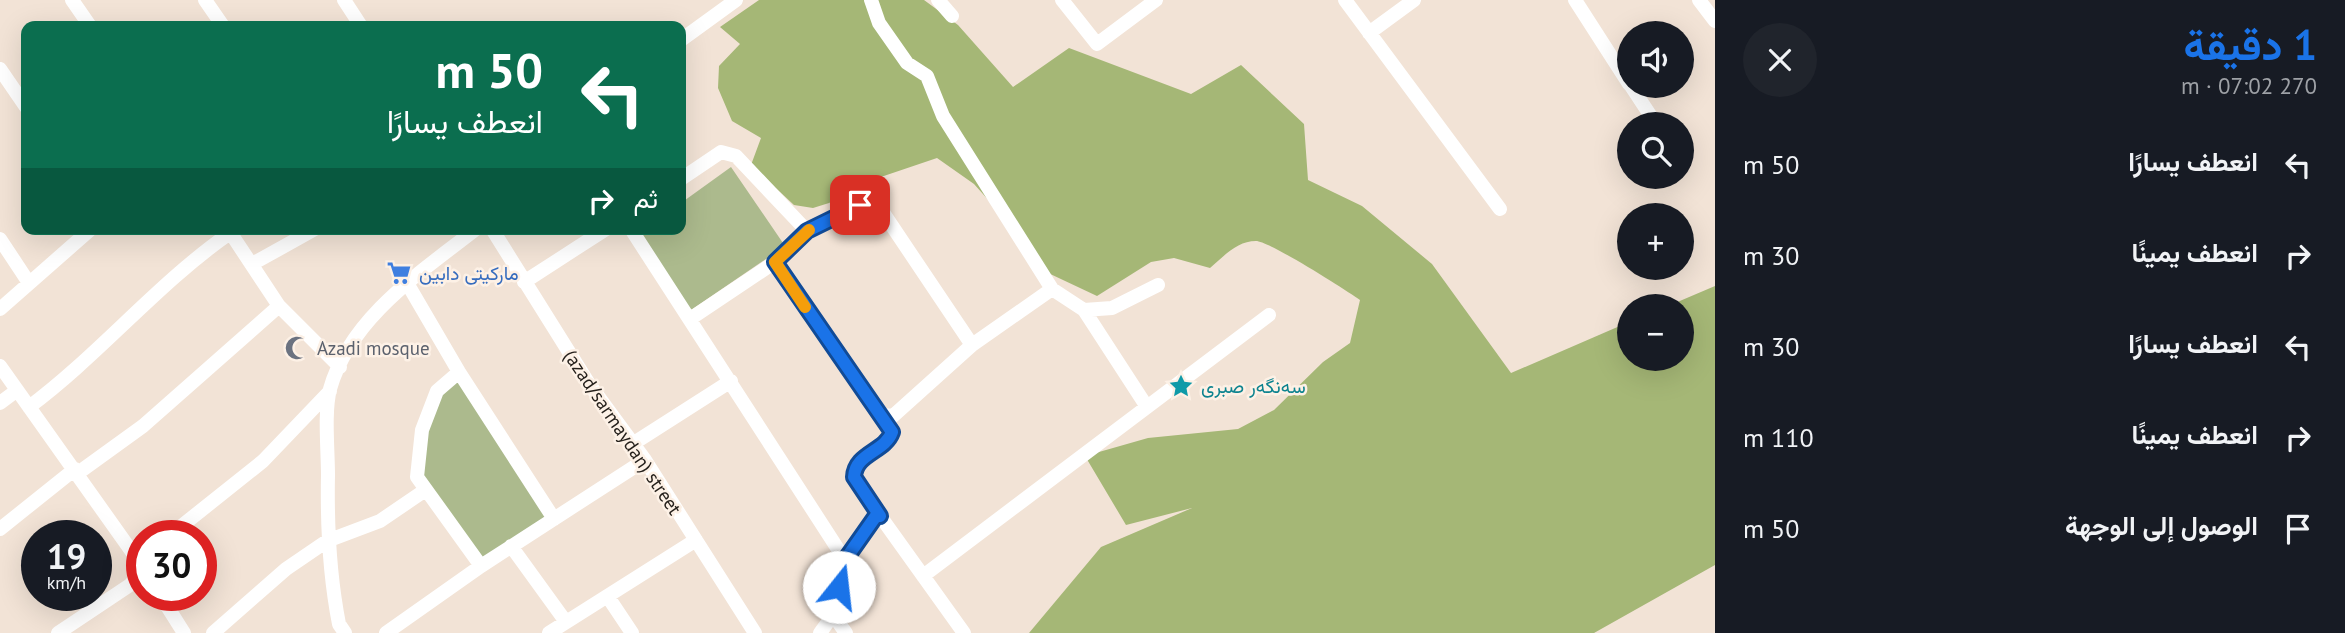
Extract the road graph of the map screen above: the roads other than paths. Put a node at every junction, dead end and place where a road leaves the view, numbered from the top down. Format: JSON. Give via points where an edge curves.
{"nodes":[{"id":1,"x":72,"y":0,"type":"edge"},
{"id":2,"x":205,"y":0,"type":"edge"},
{"id":3,"x":344,"y":0,"type":"edge"},
{"id":4,"x":736,"y":0,"type":"edge"},
{"id":5,"x":871,"y":0,"type":"edge"},
{"id":6,"x":938,"y":0,"type":"edge"},
{"id":7,"x":1062,"y":0,"type":"edge"},
{"id":8,"x":1156,"y":0,"type":"edge"},
{"id":9,"x":1345,"y":0,"type":"edge"},
{"id":10,"x":1414,"y":0,"type":"edge"},
{"id":11,"x":1575,"y":0,"type":"edge"},
{"id":12,"x":1699,"y":0,"type":"edge"},
{"id":13,"x":952,"y":16,"type":"dead end"},
{"id":14,"x":87,"y":21,"type":"edge"},
{"id":15,"x":220,"y":21,"type":"edge"},
{"id":16,"x":358,"y":21,"type":"edge"},
{"id":17,"x":1715,"y":21,"type":"edge"},
{"id":18,"x":1369,"y":33,"type":"junction"},
{"id":19,"x":686,"y":36,"type":"edge"},
{"id":20,"x":1617,"y":65,"type":"edge"},
{"id":21,"x":0,"y":69,"type":"edge"},
{"id":22,"x":21,"y":100,"type":"edge"},
{"id":23,"x":686,"y":176,"type":"edge"},
{"id":24,"x":1500,"y":209,"type":"dead end"},
{"id":25,"x":807,"y":231,"type":"junction"},
{"id":26,"x":84,"y":235,"type":"edge"},
{"id":27,"x":224,"y":235,"type":"edge"},
{"id":28,"x":232,"y":235,"type":"edge"},
{"id":29,"x":304,"y":235,"type":"edge"},
{"id":30,"x":468,"y":235,"type":"edge"},
{"id":31,"x":496,"y":235,"type":"edge"},
{"id":32,"x":597,"y":235,"type":"edge"},
{"id":33,"x":635,"y":235,"type":"edge"},
{"id":34,"x":0,"y":239,"type":"edge"},
{"id":35,"x":775,"y":262,"type":"junction"},
{"id":36,"x":252,"y":264,"type":"junction"},
{"id":37,"x":524,"y":282,"type":"junction"},
{"id":38,"x":29,"y":283,"type":"junction"},
{"id":39,"x":407,"y":283,"type":"junction"},
{"id":40,"x":1158,"y":285,"type":"dead end"},
{"id":41,"x":1052,"y":289,"type":"junction"},
{"id":42,"x":279,"y":306,"type":"junction"},
{"id":43,"x":0,"y":309,"type":"edge"},
{"id":44,"x":1084,"y":310,"type":"junction"},
{"id":45,"x":1269,"y":315,"type":"dead end"},
{"id":46,"x":690,"y":319,"type":"junction"},
{"id":47,"x":972,"y":345,"type":"junction"},
{"id":48,"x":0,"y":366,"type":"edge"},
{"id":49,"x":340,"y":367,"type":"junction"},
{"id":50,"x":459,"y":372,"type":"junction"},
{"id":51,"x":731,"y":381,"type":"junction"},
{"id":52,"x":16,"y":391,"type":"junction"},
{"id":53,"x":330,"y":391,"type":"junction"},
{"id":54,"x":0,"y":403,"type":"edge"},
{"id":55,"x":29,"y":407,"type":"junction"},
{"id":56,"x":1147,"y":407,"type":"junction"},
{"id":57,"x":883,"y":415,"type":"junction"},
{"id":58,"x":634,"y":443,"type":"junction"},
{"id":59,"x":645,"y":460,"type":"junction"},
{"id":60,"x":76,"y":471,"type":"junction"},
{"id":61,"x":424,"y":491,"type":"junction"},
{"id":62,"x":880,"y":516,"type":"junction"},
{"id":63,"x":554,"y":519,"type":"junction"},
{"id":64,"x":189,"y":520,"type":"edge"},
{"id":65,"x":0,"y":529,"type":"edge"},
{"id":66,"x":696,"y":540,"type":"junction"},
{"id":67,"x":327,"y":541,"type":"junction"},
{"id":68,"x":126,"y":544,"type":"edge"},
{"id":69,"x":511,"y":546,"type":"junction"},
{"id":70,"x":845,"y":560,"type":"junction"},
{"id":71,"x":481,"y":566,"type":"junction"},
{"id":72,"x":923,"y":576,"type":"junction"},
{"id":73,"x":126,"y":588,"type":"edge"},
{"id":74,"x":608,"y":597,"type":"junction"},
{"id":75,"x":170,"y":611,"type":"edge"},
{"id":76,"x":834,"y":615,"type":"junction"},
{"id":77,"x":566,"y":622,"type":"junction"},
{"id":78,"x":58,"y":633,"type":"edge"},
{"id":79,"x":184,"y":633,"type":"edge"},
{"id":80,"x":213,"y":633,"type":"edge"},
{"id":81,"x":345,"y":633,"type":"edge"},
{"id":82,"x":386,"y":633,"type":"edge"},
{"id":83,"x":548,"y":633,"type":"edge"},
{"id":84,"x":632,"y":633,"type":"edge"},
{"id":85,"x":755,"y":633,"type":"edge"},
{"id":86,"x":820,"y":633,"type":"edge"},
{"id":87,"x":846,"y":633,"type":"edge"},
{"id":88,"x":964,"y":633,"type":"edge"}],
"edges":[{"from":1,"to":14,"type":"street"},
{"from":2,"to":15,"type":"street"},
{"from":3,"to":16,"type":"street"},
{"from":4,"to":19,"type":"street"},
{"from":5,"to":41,"type":"street","via":[[879,23],[907,64],[927,76],[943,116]]},
{"from":6,"to":13,"type":"street"},
{"from":7,"to":8,"type":"street","via":[[1097,44]]},
{"from":9,"to":18,"type":"street"},
{"from":10,"to":18,"type":"street"},
{"from":11,"to":20,"type":"street"},
{"from":12,"to":17,"type":"street"},
{"from":18,"to":24,"type":"street"},
{"from":21,"to":22,"type":"street"},
{"from":23,"to":25,"type":"street","via":[[721,152],[736,156]]},
{"from":25,"to":35,"type":"street"},
{"from":25,"to":47,"type":"street","via":[[860,205],[872,203],[880,208]]},
{"from":26,"to":38,"type":"street"},
{"from":27,"to":55,"type":"street","via":[[75,373]]},
{"from":28,"to":36,"type":"street"},
{"from":29,"to":36,"type":"street"},
{"from":30,"to":39,"type":"street"},
{"from":31,"to":37,"type":"street","name":"(azad/sarmaydan) street"},
{"from":32,"to":37,"type":"street"},
{"from":33,"to":46,"type":"street"},
{"from":34,"to":38,"type":"street"},
{"from":35,"to":46,"type":"street"},
{"from":35,"to":57,"type":"street"},
{"from":36,"to":42,"type":"street"},
{"from":37,"to":58,"type":"street","name":"(azad/sarmaydan) street","via":[[589,384]]},
{"from":38,"to":43,"type":"street"},
{"from":39,"to":49,"type":"street","via":[[371,318]]},
{"from":39,"to":50,"type":"street"},
{"from":40,"to":44,"type":"street","via":[[1112,308]]},
{"from":41,"to":44,"type":"street"},
{"from":41,"to":47,"type":"street"},
{"from":42,"to":49,"type":"street"},
{"from":42,"to":60,"type":"street","via":[[144,426]]},
{"from":44,"to":56,"type":"street"},
{"from":45,"to":56,"type":"street"},
{"from":46,"to":51,"type":"street"},
{"from":47,"to":57,"type":"street","via":[[893,416]]},
{"from":48,"to":52,"type":"street"},
{"from":49,"to":53,"type":"street"},
{"from":50,"to":61,"type":"street","via":[[437,391],[422,430],[416,477]]},
{"from":50,"to":63,"type":"street"},
{"from":51,"to":58,"type":"street"},
{"from":51,"to":70,"type":"street"},
{"from":52,"to":54,"type":"street"},
{"from":52,"to":55,"type":"street"},
{"from":53,"to":64,"type":"street","via":[[263,461]]},
{"from":53,"to":67,"type":"street"},
{"from":55,"to":60,"type":"street"},
{"from":56,"to":72,"type":"street"},
{"from":57,"to":62,"type":"street","via":[[891,436],[857,462],[854,477]]},
{"from":58,"to":59,"type":"street","name":"(azad/sarmaydan) street"},
{"from":59,"to":63,"type":"street"},
{"from":59,"to":66,"type":"street","name":"(azad/sarmaydan) street"},
{"from":60,"to":65,"type":"street"},
{"from":60,"to":68,"type":"street"},
{"from":61,"to":67,"type":"street","via":[[380,521]]},
{"from":61,"to":71,"type":"street"},
{"from":62,"to":70,"type":"street","via":[[878,513]]},
{"from":62,"to":72,"type":"street"},
{"from":63,"to":69,"type":"street"},
{"from":66,"to":74,"type":"street"},
{"from":66,"to":85,"type":"street","name":"(azad/sarmaydan) street"},
{"from":67,"to":80,"type":"street","via":[[286,569]]},
{"from":67,"to":81,"type":"street","via":[[339,624]]},
{"from":69,"to":71,"type":"street"},
{"from":69,"to":77,"type":"street"},
{"from":70,"to":76,"type":"street"},
{"from":71,"to":82,"type":"street"},
{"from":72,"to":88,"type":"street"},
{"from":73,"to":78,"type":"street"},
{"from":74,"to":77,"type":"street"},
{"from":74,"to":84,"type":"street"},
{"from":75,"to":79,"type":"street"},
{"from":76,"to":86,"type":"street"},
{"from":76,"to":87,"type":"street"},
{"from":77,"to":83,"type":"street"}]}
